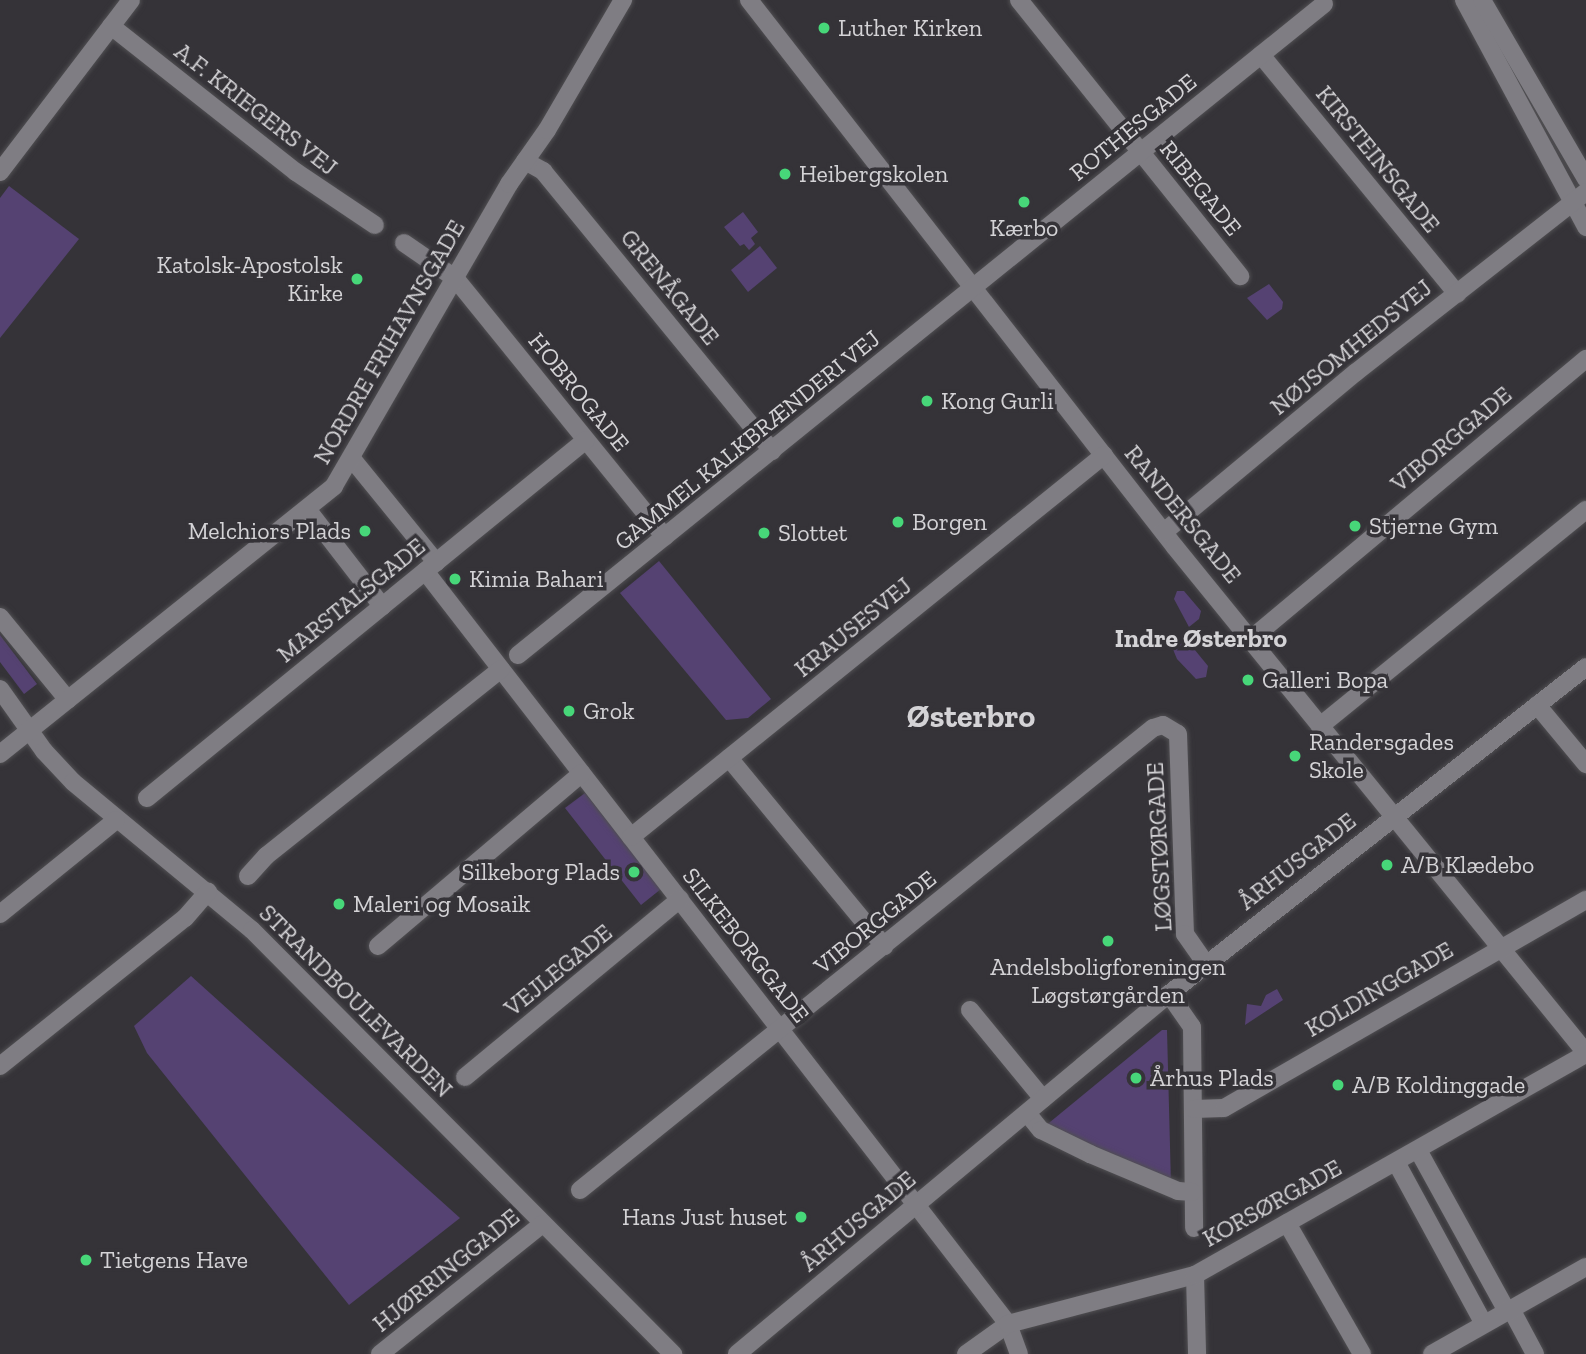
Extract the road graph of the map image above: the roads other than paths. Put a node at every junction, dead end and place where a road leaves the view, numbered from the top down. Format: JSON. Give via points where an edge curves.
{"nodes":[{"id":1,"x":131,"y":0,"type":"edge"},
{"id":2,"x":623,"y":0,"type":"edge"},
{"id":3,"x":749,"y":0,"type":"edge"},
{"id":4,"x":1019,"y":0,"type":"edge"},
{"id":5,"x":1464,"y":0,"type":"edge"},
{"id":6,"x":1482,"y":0,"type":"edge"},
{"id":7,"x":1324,"y":4,"type":"dead end"},
{"id":8,"x":111,"y":26,"type":"junction"},
{"id":9,"x":1261,"y":55,"type":"junction"},
{"id":10,"x":1141,"y":153,"type":"junction"},
{"id":11,"x":525,"y":161,"type":"junction"},
{"id":12,"x":0,"y":172,"type":"edge"},
{"id":13,"x":1586,"y":179,"type":"edge"},
{"id":14,"x":1586,"y":192,"type":"edge"},
{"id":15,"x":1570,"y":203,"type":"junction"},
{"id":16,"x":375,"y":225,"type":"dead end"},
{"id":17,"x":1586,"y":227,"type":"edge"},
{"id":18,"x":404,"y":243,"type":"dead end"},
{"id":19,"x":1240,"y":276,"type":"dead end"},
{"id":20,"x":455,"y":278,"type":"junction"},
{"id":21,"x":974,"y":289,"type":"junction"},
{"id":22,"x":1457,"y":294,"type":"junction"},
{"id":23,"x":1586,"y":359,"type":"edge"},
{"id":24,"x":586,"y":440,"type":"junction"},
{"id":25,"x":772,"y":451,"type":"junction"},
{"id":26,"x":1104,"y":455,"type":"junction"},
{"id":27,"x":353,"y":460,"type":"junction"},
{"id":28,"x":307,"y":509,"type":"junction"},
{"id":29,"x":1586,"y":510,"type":"edge"},
{"id":30,"x":1164,"y":532,"type":"junction"},
{"id":31,"x":666,"y":537,"type":"junction"},
{"id":32,"x":431,"y":567,"type":"junction"},
{"id":33,"x":382,"y":606,"type":"junction"},
{"id":34,"x":0,"y":617,"type":"edge"},
{"id":35,"x":1251,"y":639,"type":"junction"},
{"id":36,"x":518,"y":655,"type":"dead end"},
{"id":37,"x":1586,"y":667,"type":"edge"},
{"id":38,"x":501,"y":669,"type":"junction"},
{"id":39,"x":0,"y":689,"type":"edge"},
{"id":40,"x":68,"y":701,"type":"junction"},
{"id":41,"x":1537,"y":705,"type":"junction"},
{"id":42,"x":1170,"y":726,"type":"joint"},
{"id":43,"x":1320,"y":726,"type":"junction"},
{"id":44,"x":29,"y":732,"type":"junction"},
{"id":45,"x":0,"y":754,"type":"edge"},
{"id":46,"x":729,"y":758,"type":"junction"},
{"id":47,"x":1586,"y":764,"type":"edge"},
{"id":48,"x":582,"y":773,"type":"junction"},
{"id":49,"x":147,"y":798,"type":"dead end"},
{"id":50,"x":1395,"y":816,"type":"junction"},
{"id":51,"x":116,"y":820,"type":"junction"},
{"id":52,"x":631,"y":837,"type":"junction"},
{"id":53,"x":248,"y":876,"type":"dead end"},
{"id":54,"x":208,"y":892,"type":"junction"},
{"id":55,"x":680,"y":899,"type":"junction"},
{"id":56,"x":1586,"y":900,"type":"edge"},
{"id":57,"x":0,"y":915,"type":"edge"},
{"id":58,"x":378,"y":946,"type":"dead end"},
{"id":59,"x":884,"y":946,"type":"junction"},
{"id":60,"x":1499,"y":947,"type":"junction"},
{"id":61,"x":1206,"y":964,"type":"junction"},
{"id":62,"x":1169,"y":994,"type":"junction"},
{"id":63,"x":970,"y":1010,"type":"dead end"},
{"id":64,"x":781,"y":1030,"type":"junction"},
{"id":65,"x":1586,"y":1054,"type":"edge"},
{"id":66,"x":0,"y":1066,"type":"edge"},
{"id":67,"x":465,"y":1077,"type":"dead end"},
{"id":68,"x":1043,"y":1099,"type":"junction"},
{"id":69,"x":1194,"y":1109,"type":"junction"},
{"id":70,"x":1027,"y":1113,"type":"junction"},
{"id":71,"x":1418,"y":1150,"type":"junction"},
{"id":72,"x":1396,"y":1162,"type":"junction"},
{"id":73,"x":580,"y":1190,"type":"dead end"},
{"id":74,"x":1192,"y":1192,"type":"junction"},
{"id":75,"x":917,"y":1205,"type":"junction"},
{"id":76,"x":1287,"y":1223,"type":"junction"},
{"id":77,"x":542,"y":1224,"type":"junction"},
{"id":78,"x":1194,"y":1228,"type":"dead end"},
{"id":79,"x":1586,"y":1267,"type":"edge"},
{"id":80,"x":1195,"y":1275,"type":"junction"},
{"id":81,"x":1509,"y":1310,"type":"junction"},
{"id":82,"x":1008,"y":1324,"type":"junction"},
{"id":83,"x":1484,"y":1324,"type":"junction"},
{"id":84,"x":380,"y":1354,"type":"edge"},
{"id":85,"x":673,"y":1354,"type":"edge"},
{"id":86,"x":737,"y":1354,"type":"edge"},
{"id":87,"x":966,"y":1354,"type":"edge"},
{"id":88,"x":1019,"y":1354,"type":"edge"},
{"id":89,"x":1197,"y":1354,"type":"edge"},
{"id":90,"x":1362,"y":1354,"type":"edge"},
{"id":91,"x":1432,"y":1354,"type":"edge"},
{"id":92,"x":1535,"y":1354,"type":"edge"}],
"edges":[{"from":1,"to":8,"type":"street"},
{"from":2,"to":11,"type":"street","name":"NORDRE FRIHAVNSGADE"},
{"from":3,"to":21,"type":"street","name":"RANDERSGADE"},
{"from":4,"to":10,"type":"street","name":"RIBEGADE"},
{"from":5,"to":15,"type":"street"},
{"from":6,"to":13,"type":"street"},
{"from":7,"to":9,"type":"street","name":"ROTHESGADE"},
{"from":8,"to":12,"type":"street"},
{"from":8,"to":16,"type":"street","name":"A.F. KRIEGERS VEJ","via":[[296,172]]},
{"from":9,"to":10,"type":"street","name":"ROTHESGADE"},
{"from":9,"to":22,"type":"street","name":"KIRSTEINSGADE"},
{"from":10,"to":19,"type":"street","name":"RIBEGADE"},
{"from":10,"to":21,"type":"street","name":"ROTHESGADE"},
{"from":11,"to":20,"type":"street","name":"NORDRE FRIHAVNSGADE"},
{"from":11,"to":25,"type":"street","name":"GRENÅGADE","via":[[543,170]]},
{"from":14,"to":15,"type":"street","name":"NØJSOMHEDSVEJ"},
{"from":15,"to":17,"type":"street"},
{"from":15,"to":22,"type":"street","name":"NØJSOMHEDSVEJ"},
{"from":18,"to":20,"type":"street"},
{"from":20,"to":24,"type":"street","name":"HOBROGADE"},
{"from":20,"to":27,"type":"street","name":"NORDRE FRIHAVNSGADE"},
{"from":21,"to":25,"type":"street","name":"GAMMEL KALKBRÆNDERI VEJ"},
{"from":21,"to":26,"type":"street","name":"RANDERSGADE"},
{"from":22,"to":30,"type":"street","name":"NØJSOMHEDSVEJ"},
{"from":23,"to":35,"type":"street","name":"VIBORGGADE"},
{"from":24,"to":31,"type":"street","name":"HOBROGADE"},
{"from":24,"to":32,"type":"street","name":"MARSTALSGADE"},
{"from":25,"to":31,"type":"street","name":"GAMMEL KALKBRÆNDERI VEJ"},
{"from":26,"to":30,"type":"street","name":"RANDERSGADE"},
{"from":26,"to":46,"type":"street","name":"KRAUSESVEJ"},
{"from":27,"to":28,"type":"street","name":"NORDRE FRIHAVNSGADE","via":[[334,486]]},
{"from":27,"to":32,"type":"street"},
{"from":28,"to":33,"type":"street"},
{"from":28,"to":40,"type":"street","name":"NORDRE FRIHAVNSGADE"},
{"from":29,"to":43,"type":"street"},
{"from":30,"to":35,"type":"street","name":"RANDERSGADE"},
{"from":31,"to":36,"type":"street","name":"GAMMEL KALKBRÆNDERI VEJ"},
{"from":32,"to":33,"type":"street","name":"MARSTALSGADE"},
{"from":32,"to":38,"type":"street","name":"SILKEBORGGADE"},
{"from":33,"to":49,"type":"street","name":"MARSTALSGADE"},
{"from":34,"to":40,"type":"street"},
{"from":35,"to":43,"type":"street","name":"RANDERSGADE"},
{"from":37,"to":41,"type":"street","name":"ÅRHUSGADE"},
{"from":38,"to":48,"type":"street","name":"SILKEBORGGADE"},
{"from":38,"to":53,"type":"street","via":[[266,856]]},
{"from":39,"to":44,"type":"street","name":"STRANDBOULEVARDEN"},
{"from":40,"to":44,"type":"street","name":"NORDRE FRIHAVNSGADE"},
{"from":41,"to":47,"type":"street"},
{"from":41,"to":50,"type":"street","name":"ÅRHUSGADE"},
{"from":42,"to":59,"type":"street","name":"VIBORGGADE","via":[[1153,728]]},
{"from":42,"to":61,"type":"street","name":"LØGSTØRGADE","via":[[1178,743],[1185,934]]},
{"from":43,"to":50,"type":"street","name":"RANDERSGADE"},
{"from":44,"to":45,"type":"street","name":"NORDRE FRIHAVNSGADE"},
{"from":44,"to":51,"type":"street","name":"STRANDBOULEVARDEN"},
{"from":46,"to":52,"type":"street","name":"KRAUSESVEJ"},
{"from":46,"to":59,"type":"street"},
{"from":48,"to":52,"type":"street","name":"SILKEBORGGADE"},
{"from":48,"to":58,"type":"street"},
{"from":50,"to":60,"type":"street","name":"RANDERSGADE"},
{"from":50,"to":61,"type":"street","name":"ÅRHUSGADE"},
{"from":51,"to":54,"type":"street","name":"STRANDBOULEVARDEN"},
{"from":51,"to":57,"type":"street"},
{"from":52,"to":55,"type":"street","name":"SILKEBORGGADE"},
{"from":54,"to":66,"type":"street","via":[[185,918]]},
{"from":54,"to":77,"type":"street","name":"STRANDBOULEVARDEN","via":[[252,930]]},
{"from":55,"to":64,"type":"street","name":"SILKEBORGGADE"},
{"from":55,"to":67,"type":"street","name":"VEJLEGADE"},
{"from":56,"to":60,"type":"street","name":"KOLDINGGADE"},
{"from":59,"to":64,"type":"street","name":"VIBORGGADE"},
{"from":60,"to":65,"type":"street","name":"RANDERSGADE"},
{"from":60,"to":69,"type":"street","name":"KOLDINGGADE","via":[[1224,1108]]},
{"from":61,"to":62,"type":"street","name":"ÅRHUSGADE"},
{"from":62,"to":68,"type":"street","name":"ÅRHUSGADE"},
{"from":62,"to":69,"type":"street","via":[[1192,1027]]},
{"from":63,"to":68,"type":"street"},
{"from":64,"to":73,"type":"street","name":"VIBORGGADE"},
{"from":64,"to":75,"type":"street","name":"SILKEBORGGADE"},
{"from":65,"to":71,"type":"street","name":"KORSØRGADE"},
{"from":68,"to":70,"type":"street","name":"ÅRHUSGADE"},
{"from":69,"to":74,"type":"street"},
{"from":70,"to":74,"type":"street","via":[[1041,1130],[1077,1148],[1178,1191]]},
{"from":70,"to":75,"type":"street","name":"ÅRHUSGADE"},
{"from":71,"to":72,"type":"street","name":"KORSØRGADE"},
{"from":71,"to":81,"type":"street"},
{"from":72,"to":76,"type":"street","name":"KORSØRGADE"},
{"from":72,"to":83,"type":"street"},
{"from":74,"to":78,"type":"street"},
{"from":75,"to":82,"type":"street","name":"SILKEBORGGADE"},
{"from":75,"to":86,"type":"street","name":"ÅRHUSGADE"},
{"from":76,"to":80,"type":"street","name":"KORSØRGADE"},
{"from":76,"to":90,"type":"street"},
{"from":77,"to":84,"type":"street","name":"HJØRRINGGADE"},
{"from":77,"to":85,"type":"street","name":"STRANDBOULEVARDEN"},
{"from":79,"to":81,"type":"street"},
{"from":80,"to":82,"type":"street","name":"KORSØRGADE"},
{"from":80,"to":89,"type":"street"},
{"from":81,"to":83,"type":"street"},
{"from":81,"to":92,"type":"street"},
{"from":82,"to":87,"type":"street","name":"KORSØRGADE"},
{"from":82,"to":88,"type":"street","name":"SILKEBORGGADE"},
{"from":83,"to":91,"type":"street"}]}
